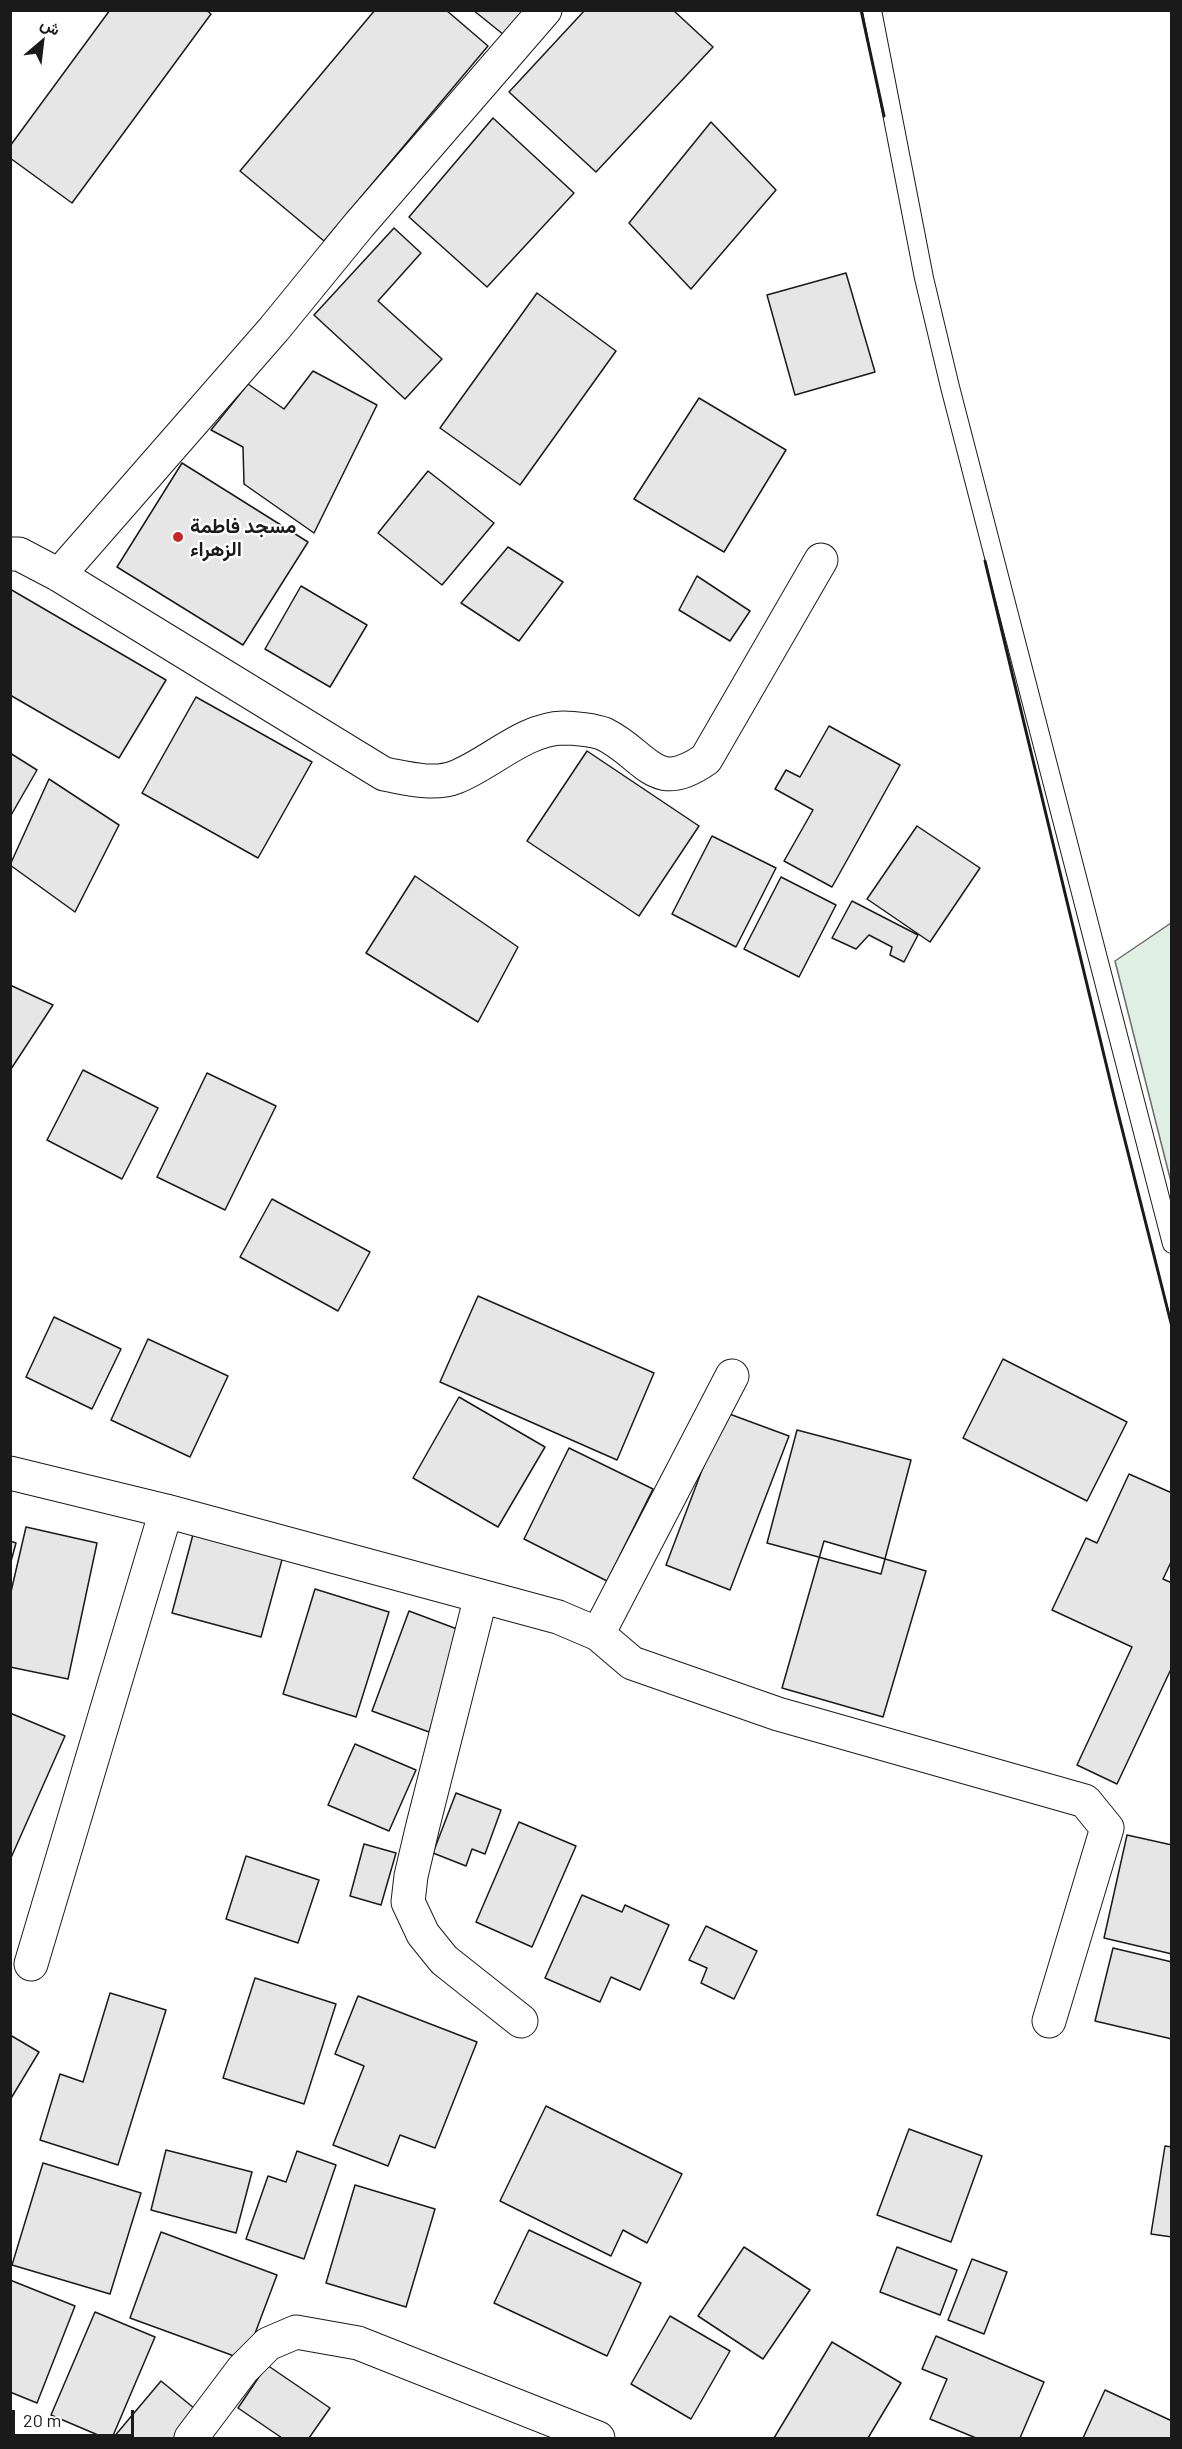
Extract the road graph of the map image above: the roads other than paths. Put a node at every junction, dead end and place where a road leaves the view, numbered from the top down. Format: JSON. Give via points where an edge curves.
{"nodes":[{"id":1,"x":545,"y":10,"type":"edge"},
{"id":2,"x":872,"y":10,"type":"edge"},
{"id":3,"x":10,"y":554,"type":"edge"},
{"id":4,"x":821,"y":560,"type":"dead end"},
{"id":5,"x":59,"y":574,"type":"junction"},
{"id":6,"x":1172,"y":1244,"type":"edge"},
{"id":7,"x":732,"y":1376,"type":"dead end"},
{"id":8,"x":10,"y":1473,"type":"edge"},
{"id":9,"x":166,"y":1511,"type":"junction"},
{"id":10,"x":481,"y":1596,"type":"junction"},
{"id":11,"x":598,"y":1634,"type":"junction"},
{"id":12,"x":31,"y":1964,"type":"dead end"},
{"id":13,"x":521,"y":2021,"type":"dead end"},
{"id":14,"x":1049,"y":2021,"type":"dead end"},
{"id":15,"x":191,"y":2439,"type":"edge"},
{"id":16,"x":598,"y":2439,"type":"edge"}],
"edges":[{"from":1,"to":5,"type":"street"},
{"from":2,"to":6,"type":"lane","via":[[924,278],[950,387]]},
{"from":3,"to":5,"type":"street","via":[[19,554]]},
{"from":4,"to":5,"type":"street","via":[[706,759],[692,769],[679,775],[660,774],[603,734],[562,728],[533,735],[454,778],[424,781],[384,774]]},
{"from":7,"to":11,"type":"street"},
{"from":8,"to":9,"type":"street"},
{"from":9,"to":10,"type":"street"},
{"from":9,"to":12,"type":"street"},
{"from":10,"to":11,"type":"street","via":[[558,1617]]},
{"from":10,"to":13,"type":"street","via":[[423,1825],[408,1902],[423,1934],[444,1960]]},
{"from":11,"to":14,"type":"street","via":[[632,1663],[778,1714],[1085,1801],[1107,1828]]},
{"from":15,"to":16,"type":"street","via":[[243,2369],[268,2344],[296,2332],[358,2343]]}]}
